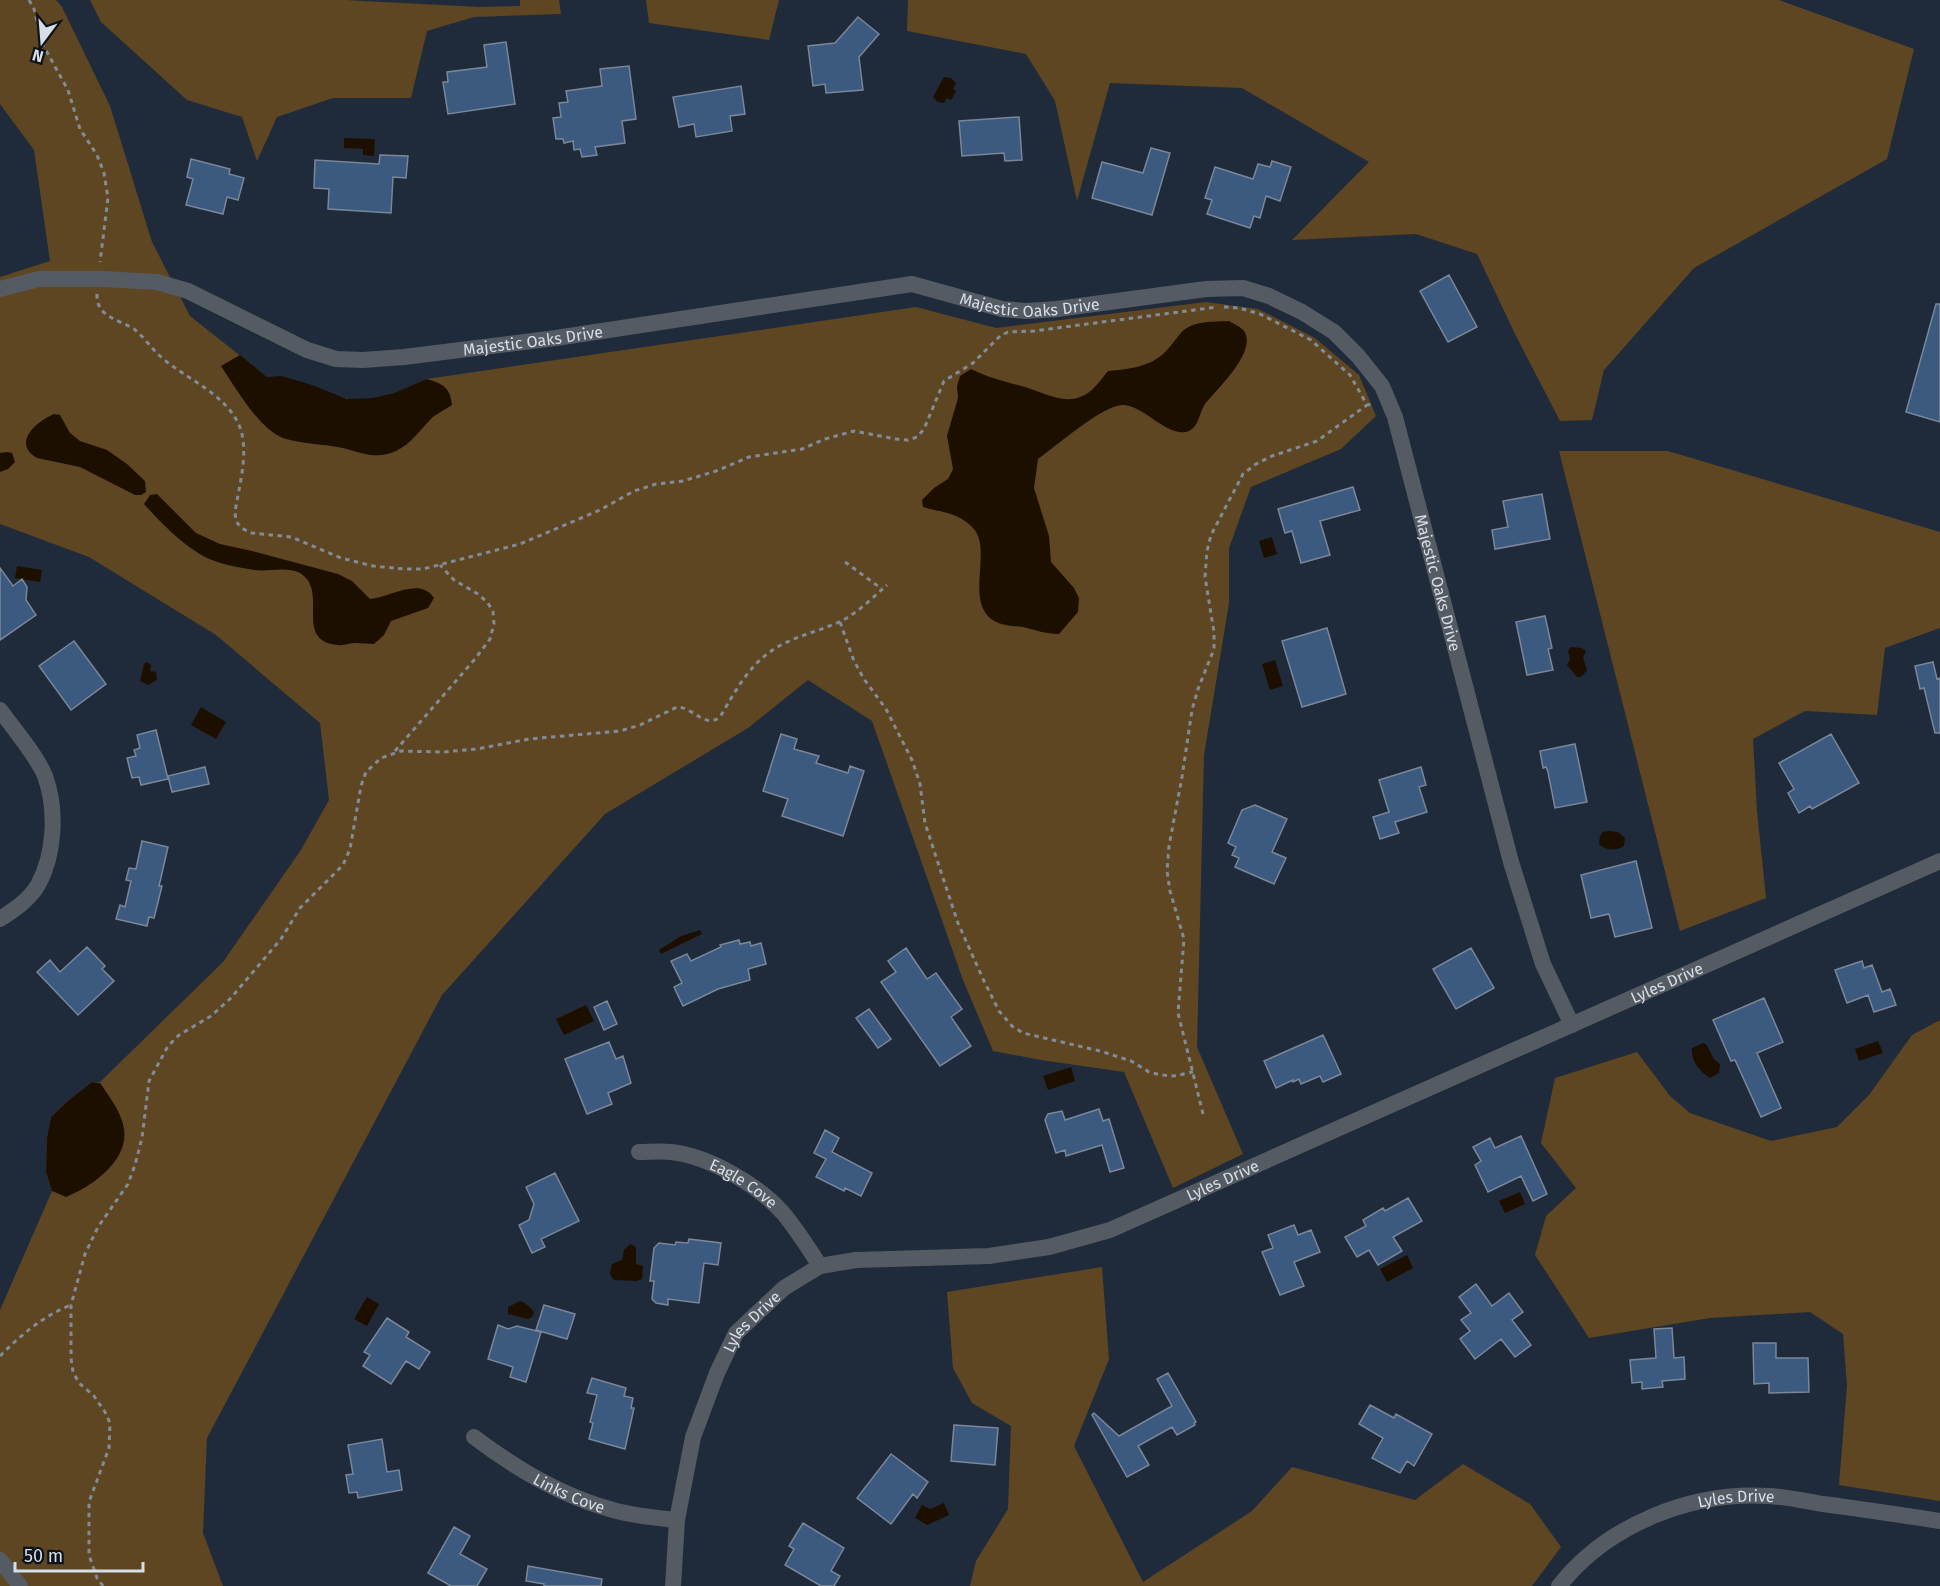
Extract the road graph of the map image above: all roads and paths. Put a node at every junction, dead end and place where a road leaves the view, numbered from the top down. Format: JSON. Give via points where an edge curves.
{"nodes":[{"id":1,"x":29,"y":0,"type":"edge"},
{"id":2,"x":100,"y":265,"type":"dead end"},
{"id":3,"x":97,"y":286,"type":"dead end"},
{"id":4,"x":0,"y":289,"type":"edge"},
{"id":5,"x":1388,"y":400,"type":"junction"},
{"id":6,"x":1367,"y":405,"type":"junction"},
{"id":7,"x":845,"y":562,"type":"dead end"},
{"id":8,"x":440,"y":565,"type":"junction"},
{"id":9,"x":887,"y":585,"type":"dead end"},
{"id":10,"x":882,"y":589,"type":"junction"},
{"id":11,"x":840,"y":622,"type":"junction"},
{"id":12,"x":0,"y":710,"type":"edge"},
{"id":13,"x":395,"y":752,"type":"junction"},
{"id":14,"x":1940,"y":861,"type":"edge"},
{"id":15,"x":0,"y":919,"type":"edge"},
{"id":16,"x":1572,"y":1025,"type":"junction"},
{"id":17,"x":1193,"y":1072,"type":"junction"},
{"id":18,"x":1203,"y":1114,"type":"dead end"},
{"id":19,"x":639,"y":1152,"type":"dead end"},
{"id":20,"x":820,"y":1266,"type":"junction"},
{"id":21,"x":71,"y":1305,"type":"junction"},
{"id":22,"x":0,"y":1356,"type":"edge"},
{"id":23,"x":474,"y":1437,"type":"dead end"},
{"id":24,"x":677,"y":1520,"type":"junction"},
{"id":25,"x":1940,"y":1521,"type":"edge"},
{"id":26,"x":0,"y":1560,"type":"edge"},
{"id":27,"x":20,"y":1586,"type":"edge"},
{"id":28,"x":103,"y":1586,"type":"edge"},
{"id":29,"x":673,"y":1586,"type":"edge"},
{"id":30,"x":1559,"y":1586,"type":"edge"}],
"edges":[{"from":1,"to":2,"type":"path","via":[[43,45],[68,90],[80,129],[104,173],[108,198]]},
{"from":3,"to":8,"type":"path","via":[[96,302],[104,313],[134,329],[160,356],[209,391],[239,426],[244,449],[235,512],[241,528],[291,537],[341,558],[373,566],[413,569]]},
{"from":4,"to":5,"type":"street","name":"Majestic Oaks Drive","via":[[39,279],[157,282],[188,291],[307,350],[336,359],[363,360],[556,338],[912,284],[1002,309],[1026,311],[1243,288],[1269,296],[1334,332],[1364,363]]},
{"from":5,"to":6,"type":"path"},
{"from":5,"to":16,"type":"street","name":"Majestic Oaks Drive","via":[[1511,862],[1543,964]]},
{"from":6,"to":8,"type":"path","via":[[1350,375],[1311,340],[1260,314],[1239,308],[1204,308],[1008,332],[973,363],[944,381],[917,437],[896,439],[854,431],[802,449],[749,458],[682,481],[634,491],[520,544]]},
{"from":6,"to":17,"type":"path","via":[[1317,441],[1272,456],[1243,474],[1209,543],[1205,578],[1214,649],[1192,710],[1167,871],[1184,939],[1178,1013]]},
{"from":7,"to":10,"type":"path"},
{"from":8,"to":13,"type":"path","via":[[454,580],[488,603],[494,624],[475,659]]},
{"from":9,"to":10,"type":"path"},
{"from":10,"to":11,"type":"path"},
{"from":11,"to":13,"type":"path","via":[[782,644],[765,655],[716,720],[701,718],[677,706],[620,731],[529,739],[477,749]]},
{"from":11,"to":17,"type":"path","via":[[854,661],[886,709],[912,760],[925,823],[958,923],[999,1011],[1023,1033],[1100,1051],[1161,1076]]},
{"from":12,"to":15,"type":"street","via":[[44,774],[53,830],[48,859],[37,885],[17,909]]},
{"from":13,"to":21,"type":"path","via":[[381,758],[366,772],[343,865],[300,908],[281,939],[230,999],[179,1035],[158,1061],[149,1081],[135,1165],[128,1184],[98,1227],[85,1254]]},
{"from":14,"to":16,"type":"street","name":"Lyles Drive"},
{"from":16,"to":20,"type":"street","name":"Lyles Drive","via":[[1110,1230],[1049,1247],[989,1256],[856,1260]]},
{"from":17,"to":18,"type":"path"},
{"from":19,"to":20,"type":"street","name":"Eagle Cove","via":[[672,1152],[725,1170],[781,1211]]},
{"from":20,"to":24,"type":"street","name":"Lyles Drive","via":[[784,1288],[736,1333],[693,1437]]},
{"from":21,"to":22,"type":"path","via":[[23,1334]]},
{"from":21,"to":28,"type":"path","via":[[73,1372],[110,1423],[110,1448],[89,1502],[89,1555]]},
{"from":23,"to":24,"type":"street","name":"Links Cove","via":[[526,1475],[566,1494],[611,1510]]},
{"from":24,"to":29,"type":"street","name":"Lyles Drive"},
{"from":25,"to":30,"type":"street","name":"Lyles Drive","via":[[1768,1496],[1689,1503],[1641,1521],[1601,1545]]},
{"from":26,"to":27,"type":"street"}]}
